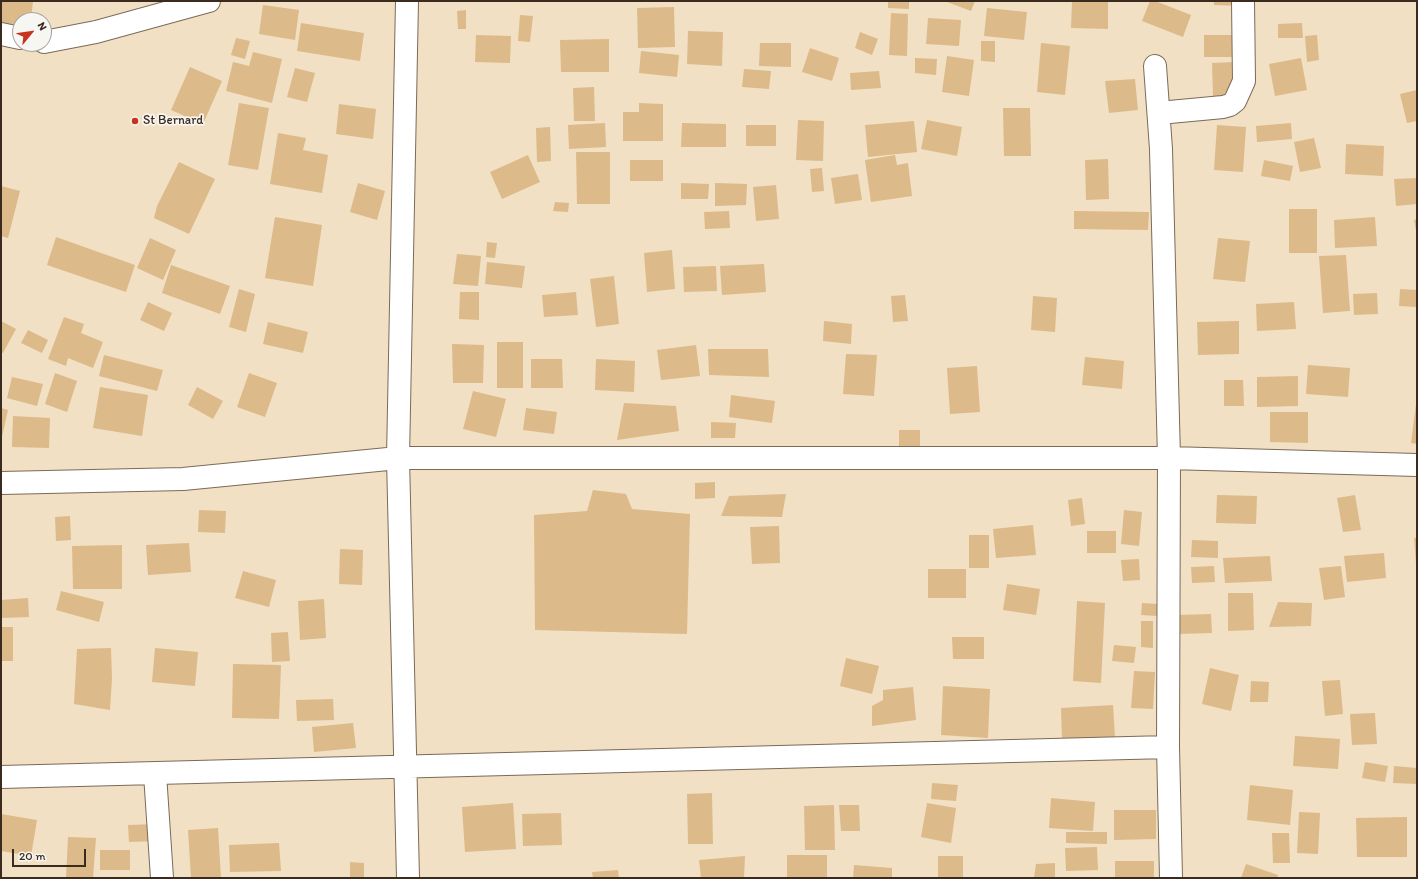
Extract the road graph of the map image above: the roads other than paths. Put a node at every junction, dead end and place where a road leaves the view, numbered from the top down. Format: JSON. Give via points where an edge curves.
{"nodes":[{"id":1,"x":209,"y":1,"type":"edge"},
{"id":2,"x":408,"y":1,"type":"edge"},
{"id":3,"x":1243,"y":1,"type":"edge"},
{"id":4,"x":1,"y":34,"type":"edge"},
{"id":5,"x":12,"y":36,"type":"edge"},
{"id":6,"x":52,"y":40,"type":"edge"},
{"id":7,"x":1155,"y":66,"type":"dead end"},
{"id":8,"x":1159,"y":113,"type":"junction"},
{"id":9,"x":398,"y":458,"type":"junction"},
{"id":10,"x":1169,"y":458,"type":"junction"},
{"id":11,"x":1417,"y":465,"type":"edge"},
{"id":12,"x":1,"y":483,"type":"edge"},
{"id":13,"x":1168,"y":747,"type":"junction"},
{"id":14,"x":406,"y":766,"type":"junction"},
{"id":15,"x":155,"y":774,"type":"junction"},
{"id":16,"x":1,"y":777,"type":"edge"},
{"id":17,"x":162,"y":878,"type":"edge"},
{"id":18,"x":408,"y":878,"type":"edge"},
{"id":19,"x":1171,"y":878,"type":"edge"}],
"edges":[{"from":1,"to":6,"type":"street","via":[[96,32]]},
{"from":2,"to":9,"type":"street"},
{"from":3,"to":8,"type":"street","via":[[1244,81],[1235,101],[1223,107]]},
{"from":4,"to":5,"type":"street"},
{"from":7,"to":8,"type":"street"},
{"from":8,"to":10,"type":"street"},
{"from":9,"to":10,"type":"street"},
{"from":9,"to":12,"type":"street","via":[[183,479]]},
{"from":9,"to":14,"type":"street"},
{"from":10,"to":11,"type":"street"},
{"from":10,"to":13,"type":"street"},
{"from":13,"to":14,"type":"street"},
{"from":13,"to":19,"type":"street"},
{"from":14,"to":15,"type":"street"},
{"from":14,"to":18,"type":"street"},
{"from":15,"to":16,"type":"street"},
{"from":15,"to":17,"type":"street"}]}
